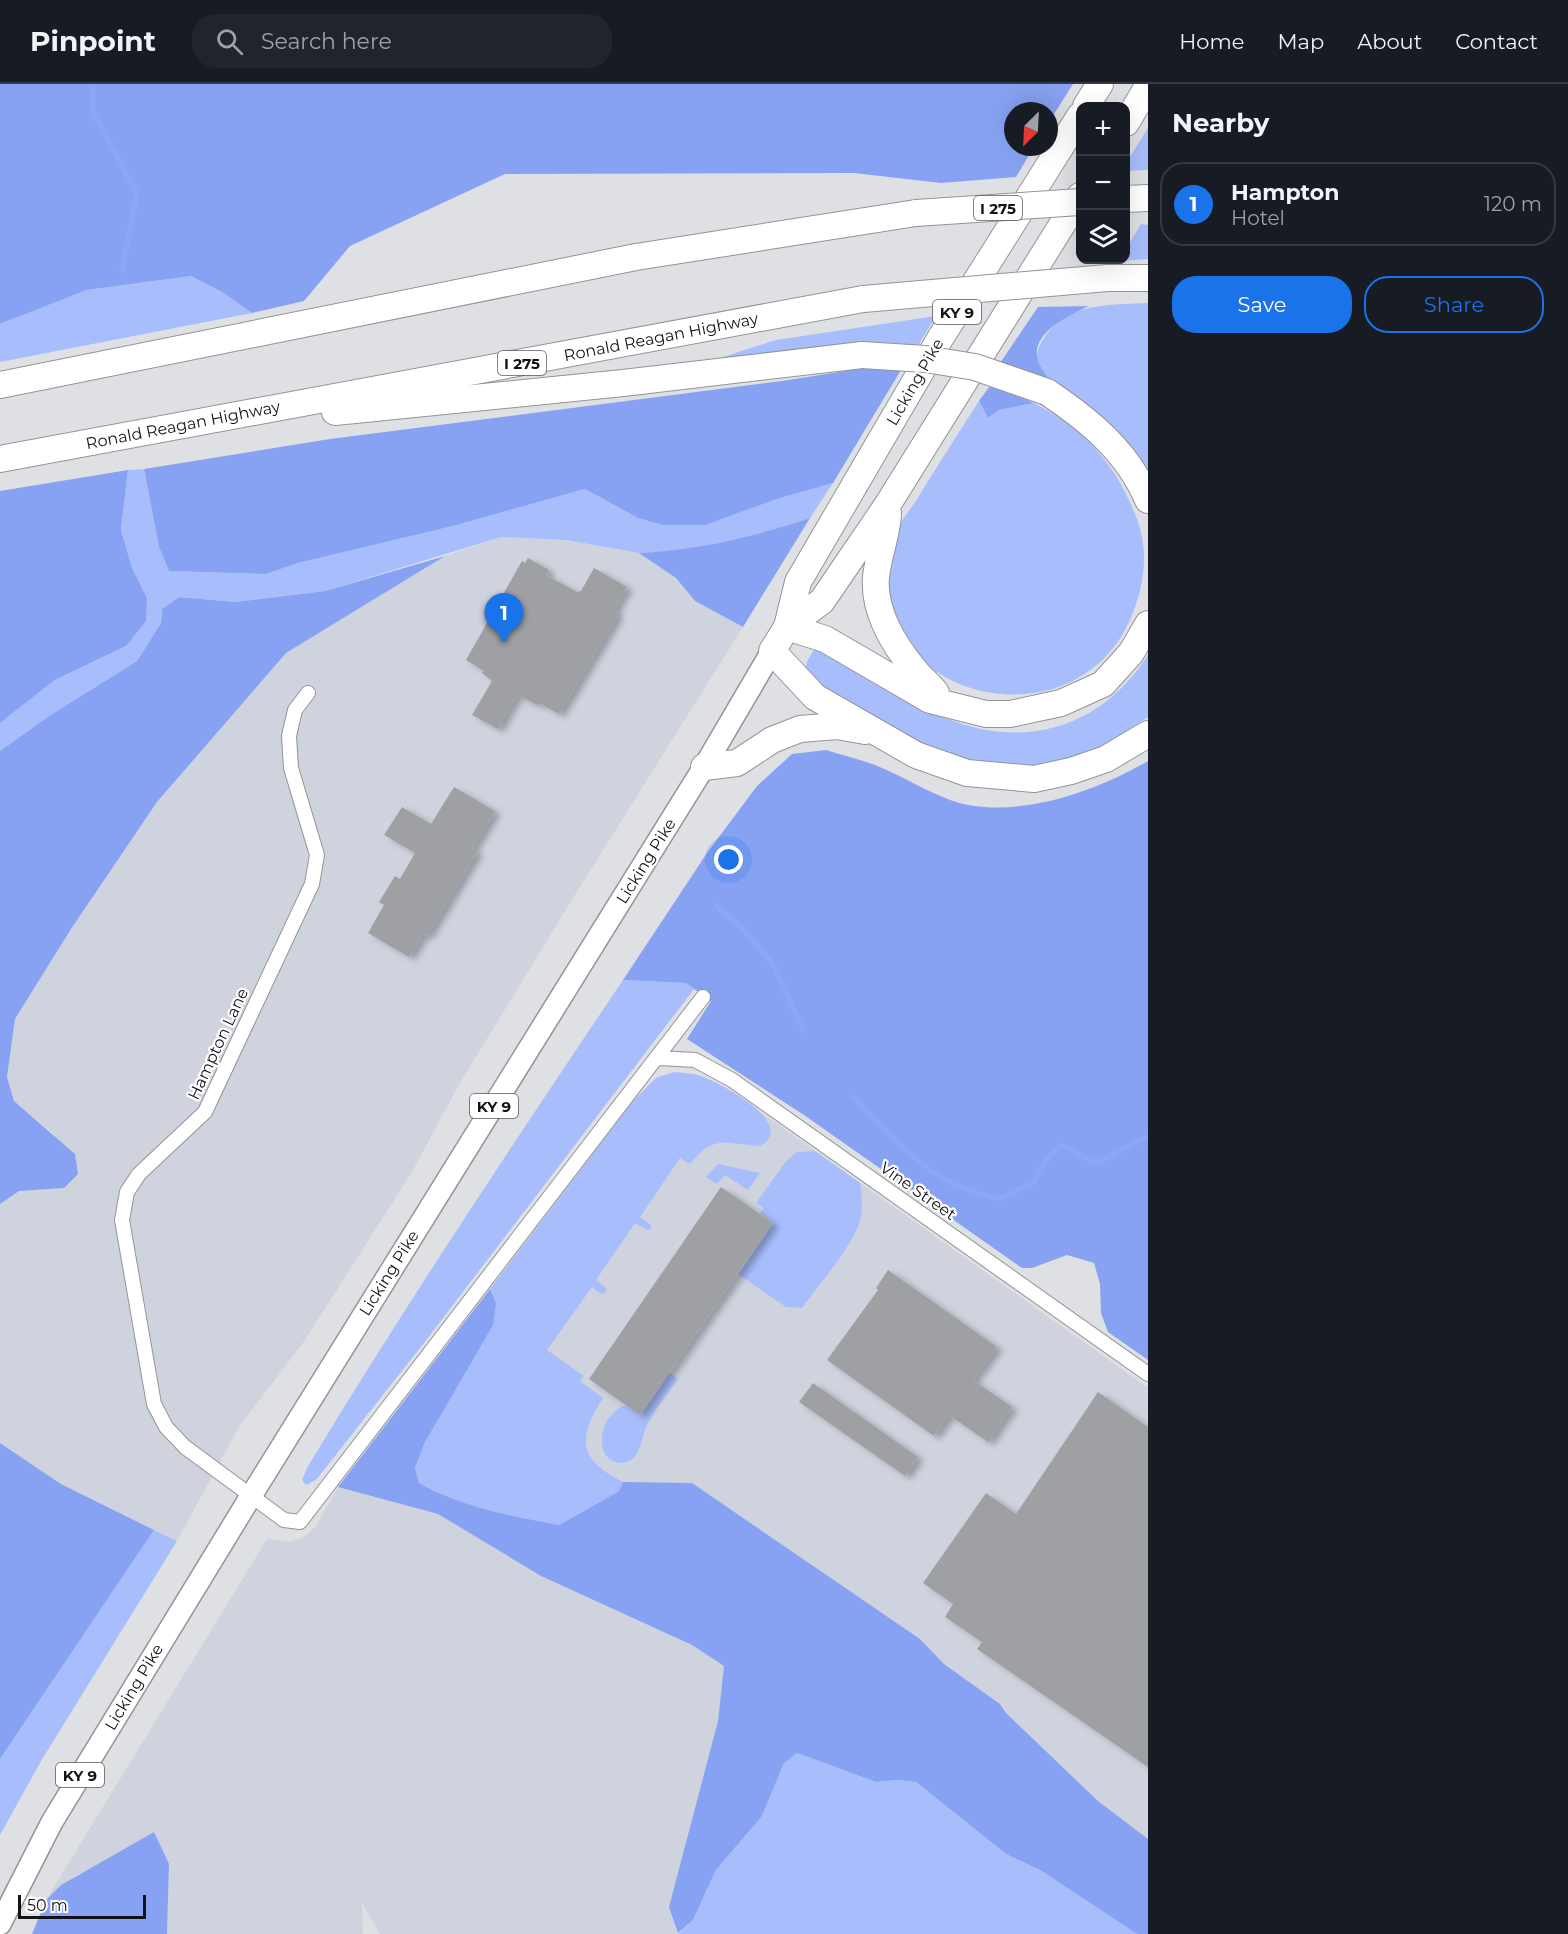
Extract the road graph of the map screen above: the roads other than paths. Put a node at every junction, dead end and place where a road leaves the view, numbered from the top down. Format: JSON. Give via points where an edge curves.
{"nodes":[{"id":1,"x":1100,"y":84,"type":"edge"},
{"id":2,"x":1148,"y":86,"type":"edge"},
{"id":3,"x":1089,"y":102,"type":"edge"},
{"id":4,"x":1130,"y":115,"type":"edge"},
{"id":5,"x":1076,"y":122,"type":"edge"},
{"id":6,"x":1076,"y":202,"type":"edge"},
{"id":7,"x":1076,"y":202,"type":"edge"},
{"id":8,"x":1148,"y":278,"type":"edge"},
{"id":9,"x":0,"y":385,"type":"edge"},
{"id":10,"x":182,"y":425,"type":"junction"},
{"id":11,"x":0,"y":459,"type":"edge"},
{"id":12,"x":1148,"y":500,"type":"edge"},
{"id":13,"x":888,"y":504,"type":"junction"},
{"id":14,"x":1148,"y":624,"type":"edge"},
{"id":15,"x":787,"y":627,"type":"junction"},
{"id":16,"x":772,"y":651,"type":"junction"},
{"id":17,"x":308,"y":693,"type":"dead end"},
{"id":18,"x":943,"y":703,"type":"junction"},
{"id":19,"x":878,"y":734,"type":"junction"},
{"id":20,"x":1148,"y":734,"type":"edge"},
{"id":21,"x":704,"y":767,"type":"junction"},
{"id":22,"x":703,"y":997,"type":"dead end"},
{"id":23,"x":659,"y":1058,"type":"junction"},
{"id":24,"x":1148,"y":1374,"type":"edge"},
{"id":25,"x":251,"y":1496,"type":"junction"},
{"id":26,"x":0,"y":1924,"type":"edge"}],
"edges":[{"from":1,"to":3,"type":"highway"},
{"from":2,"to":4,"type":"highway"},
{"from":5,"to":15,"type":"highway","name":"Licking Pike","number":"KY 9","via":[[941,337],[798,582]]},
{"from":6,"to":13,"type":"highway","name":"Licking Pike","number":"KY 9"},
{"from":7,"to":9,"type":"highway","number":"I 275","bridge":true,"via":[[916,213],[636,257]]},
{"from":8,"to":10,"type":"highway","name":"Ronald Reagan Highway","number":"I 275","bridge":true,"via":[[1107,278],[863,299]]},
{"from":10,"to":11,"type":"highway","name":"Ronald Reagan Highway","number":"I 275"},
{"from":10,"to":12,"type":"highway","bridge":true,"via":[[623,383],[862,355],[925,359],[975,367],[1047,392],[1086,417],[1108,439],[1128,464]]},
{"from":13,"to":15,"type":"highway","name":"Licking Pike","number":"KY 9","via":[[822,601]]},
{"from":13,"to":18,"type":"highway","via":[[876,586],[884,622],[893,642]]},
{"from":14,"to":18,"type":"highway","via":[[1131,653],[1103,684],[1061,704],[1010,714],[986,714]]},
{"from":15,"to":16,"type":"highway","name":"Licking Pike","number":"KY 9"},
{"from":15,"to":18,"type":"highway","via":[[825,639],[930,700]]},
{"from":16,"to":19,"type":"highway","via":[[815,697]]},
{"from":16,"to":21,"type":"main road","name":"Licking Pike","number":"KY 9"},
{"from":17,"to":25,"type":"street","name":"Hampton Lane","via":[[295,710],[289,736],[291,768],[317,855],[312,884],[204,1112],[139,1174],[127,1192],[123,1220],[154,1404],[166,1427],[185,1447]]},
{"from":19,"to":20,"type":"highway","via":[[915,755],[966,773],[1034,779],[1106,759]]},
{"from":19,"to":21,"type":"highway","via":[[837,726],[800,729],[772,740],[737,763]]},
{"from":21,"to":25,"type":"main road","name":"Licking Pike","number":"KY 9"},
{"from":22,"to":23,"type":"street"},
{"from":23,"to":24,"type":"street","name":"Vine Street","via":[[696,1060],[723,1074]]},
{"from":23,"to":25,"type":"street","name":"Hampton Lane","via":[[616,1108],[339,1468],[307,1516],[300,1522],[290,1522]]},
{"from":25,"to":26,"type":"main road","name":"Licking Pike","number":"KY 9","via":[[52,1822]]}]}
